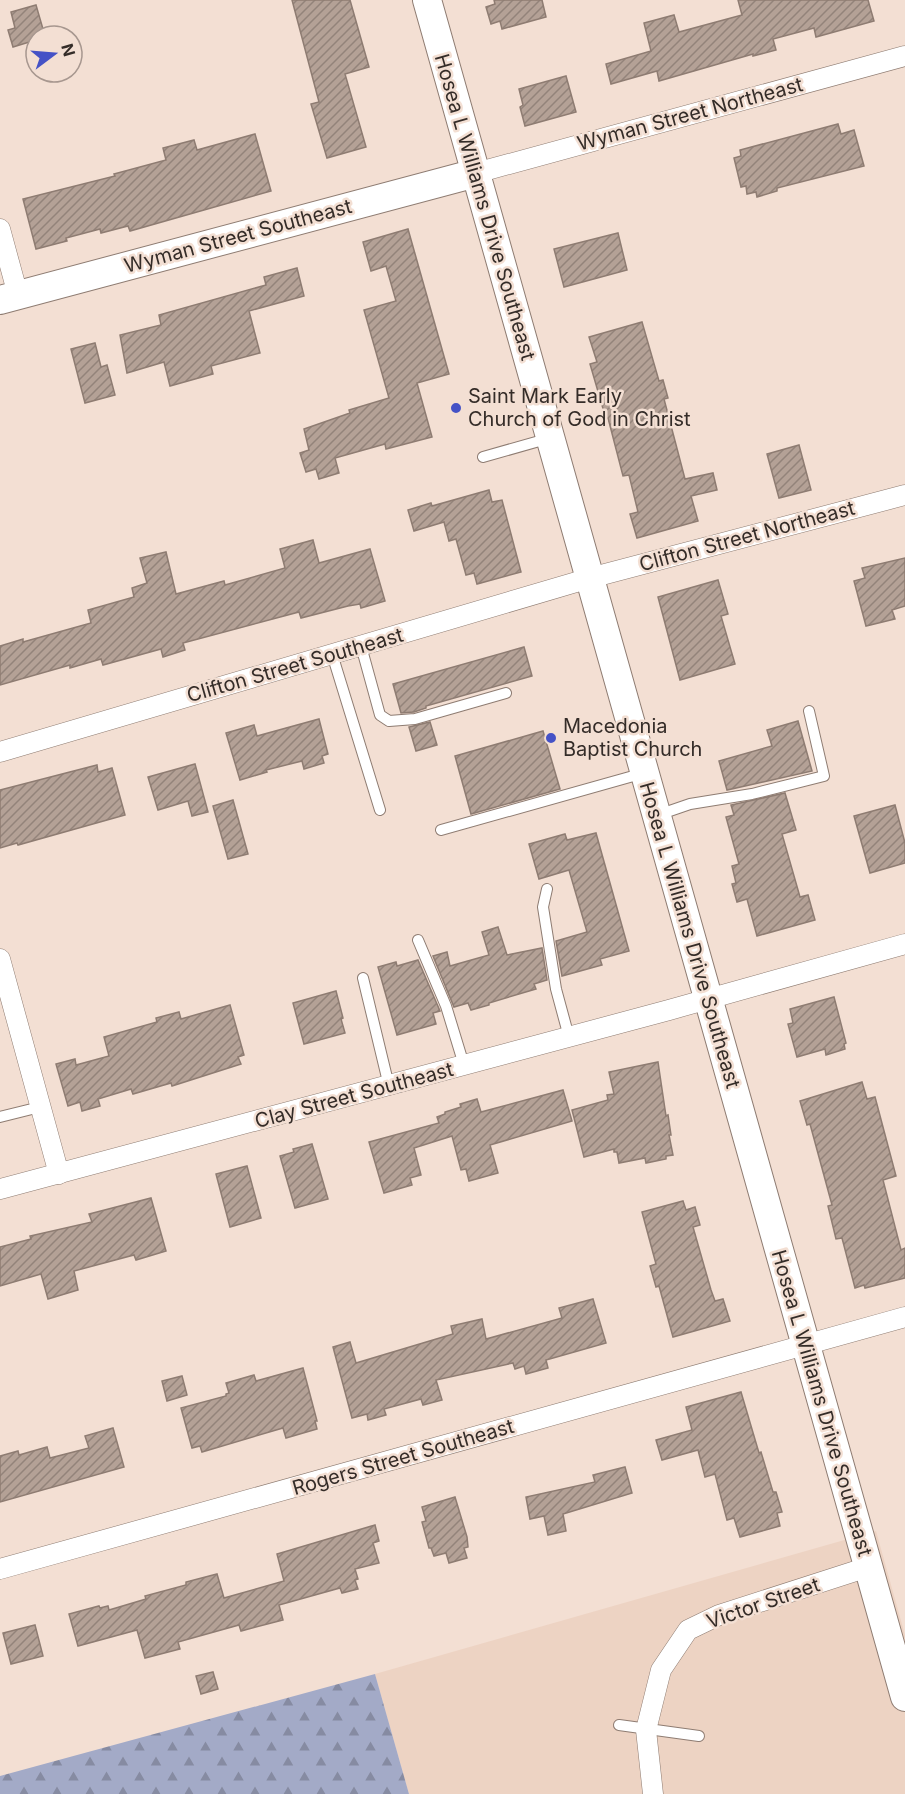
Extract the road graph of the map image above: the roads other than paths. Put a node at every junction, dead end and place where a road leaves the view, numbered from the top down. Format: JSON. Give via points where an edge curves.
{"nodes":[{"id":1,"x":427,"y":0,"type":"edge"},
{"id":2,"x":905,"y":56,"type":"edge"},
{"id":3,"x":476,"y":173,"type":"junction"},
{"id":4,"x":0,"y":229,"type":"edge"},
{"id":5,"x":9,"y":297,"type":"edge"},
{"id":6,"x":550,"y":438,"type":"junction"},
{"id":7,"x":483,"y":457,"type":"dead end"},
{"id":8,"x":905,"y":495,"type":"edge"},
{"id":9,"x":590,"y":578,"type":"junction"},
{"id":10,"x":361,"y":646,"type":"junction"},
{"id":11,"x":332,"y":654,"type":"junction"},
{"id":12,"x":506,"y":693,"type":"dead end"},
{"id":13,"x":809,"y":711,"type":"dead end"},
{"id":14,"x":0,"y":752,"type":"edge"},
{"id":15,"x":645,"y":773,"type":"junction"},
{"id":16,"x":380,"y":810,"type":"dead end"},
{"id":17,"x":657,"y":815,"type":"junction"},
{"id":18,"x":441,"y":830,"type":"dead end"},
{"id":19,"x":547,"y":889,"type":"dead end"},
{"id":20,"x":418,"y":940,"type":"dead end"},
{"id":21,"x":905,"y":944,"type":"edge"},
{"id":22,"x":0,"y":959,"type":"edge"},
{"id":23,"x":363,"y":978,"type":"dead end"},
{"id":24,"x":708,"y":999,"type":"junction"},
{"id":25,"x":6,"y":1002,"type":"edge"},
{"id":26,"x":568,"y":1037,"type":"junction"},
{"id":27,"x":464,"y":1065,"type":"junction"},
{"id":28,"x":389,"y":1086,"type":"junction"},
{"id":29,"x":40,"y":1107,"type":"junction"},
{"id":30,"x":0,"y":1117,"type":"edge"},
{"id":31,"x":59,"y":1174,"type":"junction"},
{"id":32,"x":0,"y":1190,"type":"edge"},
{"id":33,"x":905,"y":1317,"type":"edge"},
{"id":34,"x":806,"y":1345,"type":"junction"},
{"id":35,"x":868,"y":1567,"type":"junction"},
{"id":36,"x":0,"y":1569,"type":"edge"},
{"id":37,"x":905,"y":1697,"type":"edge"},
{"id":38,"x":619,"y":1725,"type":"dead end"},
{"id":39,"x":645,"y":1730,"type":"junction"},
{"id":40,"x":699,"y":1736,"type":"dead end"},
{"id":41,"x":653,"y":1794,"type":"edge"}],
"edges":[{"from":1,"to":3,"type":"street","name":"Hosea L Williams Drive Southeast"},
{"from":2,"to":3,"type":"street","name":"Wyman Street Northeast"},
{"from":3,"to":5,"type":"street","name":"Wyman Street Southeast"},
{"from":3,"to":6,"type":"street","name":"Hosea L Williams Drive Southeast"},
{"from":4,"to":5,"type":"street"},
{"from":6,"to":7,"type":"lane"},
{"from":6,"to":9,"type":"street","name":"Hosea L Williams Drive Southeast"},
{"from":8,"to":9,"type":"street","name":"Clifton Street Northeast"},
{"from":9,"to":10,"type":"street","name":"Clifton Street Southeast"},
{"from":9,"to":15,"type":"street","name":"Hosea L Williams Drive Southeast"},
{"from":10,"to":11,"type":"street","name":"Clifton Street Southeast"},
{"from":10,"to":12,"type":"lane","via":[[380,715],[389,721],[415,719]]},
{"from":11,"to":14,"type":"street","name":"Clifton Street Southeast"},
{"from":11,"to":16,"type":"lane"},
{"from":13,"to":17,"type":"lane","via":[[824,776],[690,804]]},
{"from":15,"to":17,"type":"street","name":"Hosea L Williams Drive Southeast"},
{"from":15,"to":18,"type":"lane"},
{"from":17,"to":24,"type":"street","name":"Hosea L Williams Drive Southeast"},
{"from":19,"to":26,"type":"lane","via":[[543,908]]},
{"from":20,"to":27,"type":"lane","via":[[446,1006]]},
{"from":21,"to":24,"type":"street","name":"Clay Street Southeast"},
{"from":22,"to":25,"type":"street"},
{"from":23,"to":28,"type":"lane"},
{"from":24,"to":26,"type":"street","name":"Clay Street Southeast"},
{"from":24,"to":34,"type":"street","name":"Hosea L Williams Drive Southeast"},
{"from":25,"to":29,"type":"street"},
{"from":26,"to":27,"type":"street","name":"Clay Street Southeast"},
{"from":27,"to":28,"type":"street","name":"Clay Street Southeast"},
{"from":28,"to":31,"type":"street","name":"Clay Street Southeast"},
{"from":29,"to":30,"type":"lane"},
{"from":29,"to":31,"type":"street"},
{"from":31,"to":32,"type":"street","name":"Clay Street Southeast"},
{"from":33,"to":34,"type":"street","name":"Rogers Street Southeast"},
{"from":34,"to":35,"type":"street","name":"Hosea L Williams Drive Southeast"},
{"from":34,"to":36,"type":"street","name":"Rogers Street Southeast"},
{"from":35,"to":37,"type":"street","name":"Hosea L Williams Drive Southeast"},
{"from":35,"to":39,"type":"street","name":"Victor Street","via":[[719,1615],[688,1630],[662,1670]]},
{"from":38,"to":39,"type":"lane"},
{"from":39,"to":40,"type":"lane"},
{"from":39,"to":41,"type":"street","name":"Victor Street"}]}
